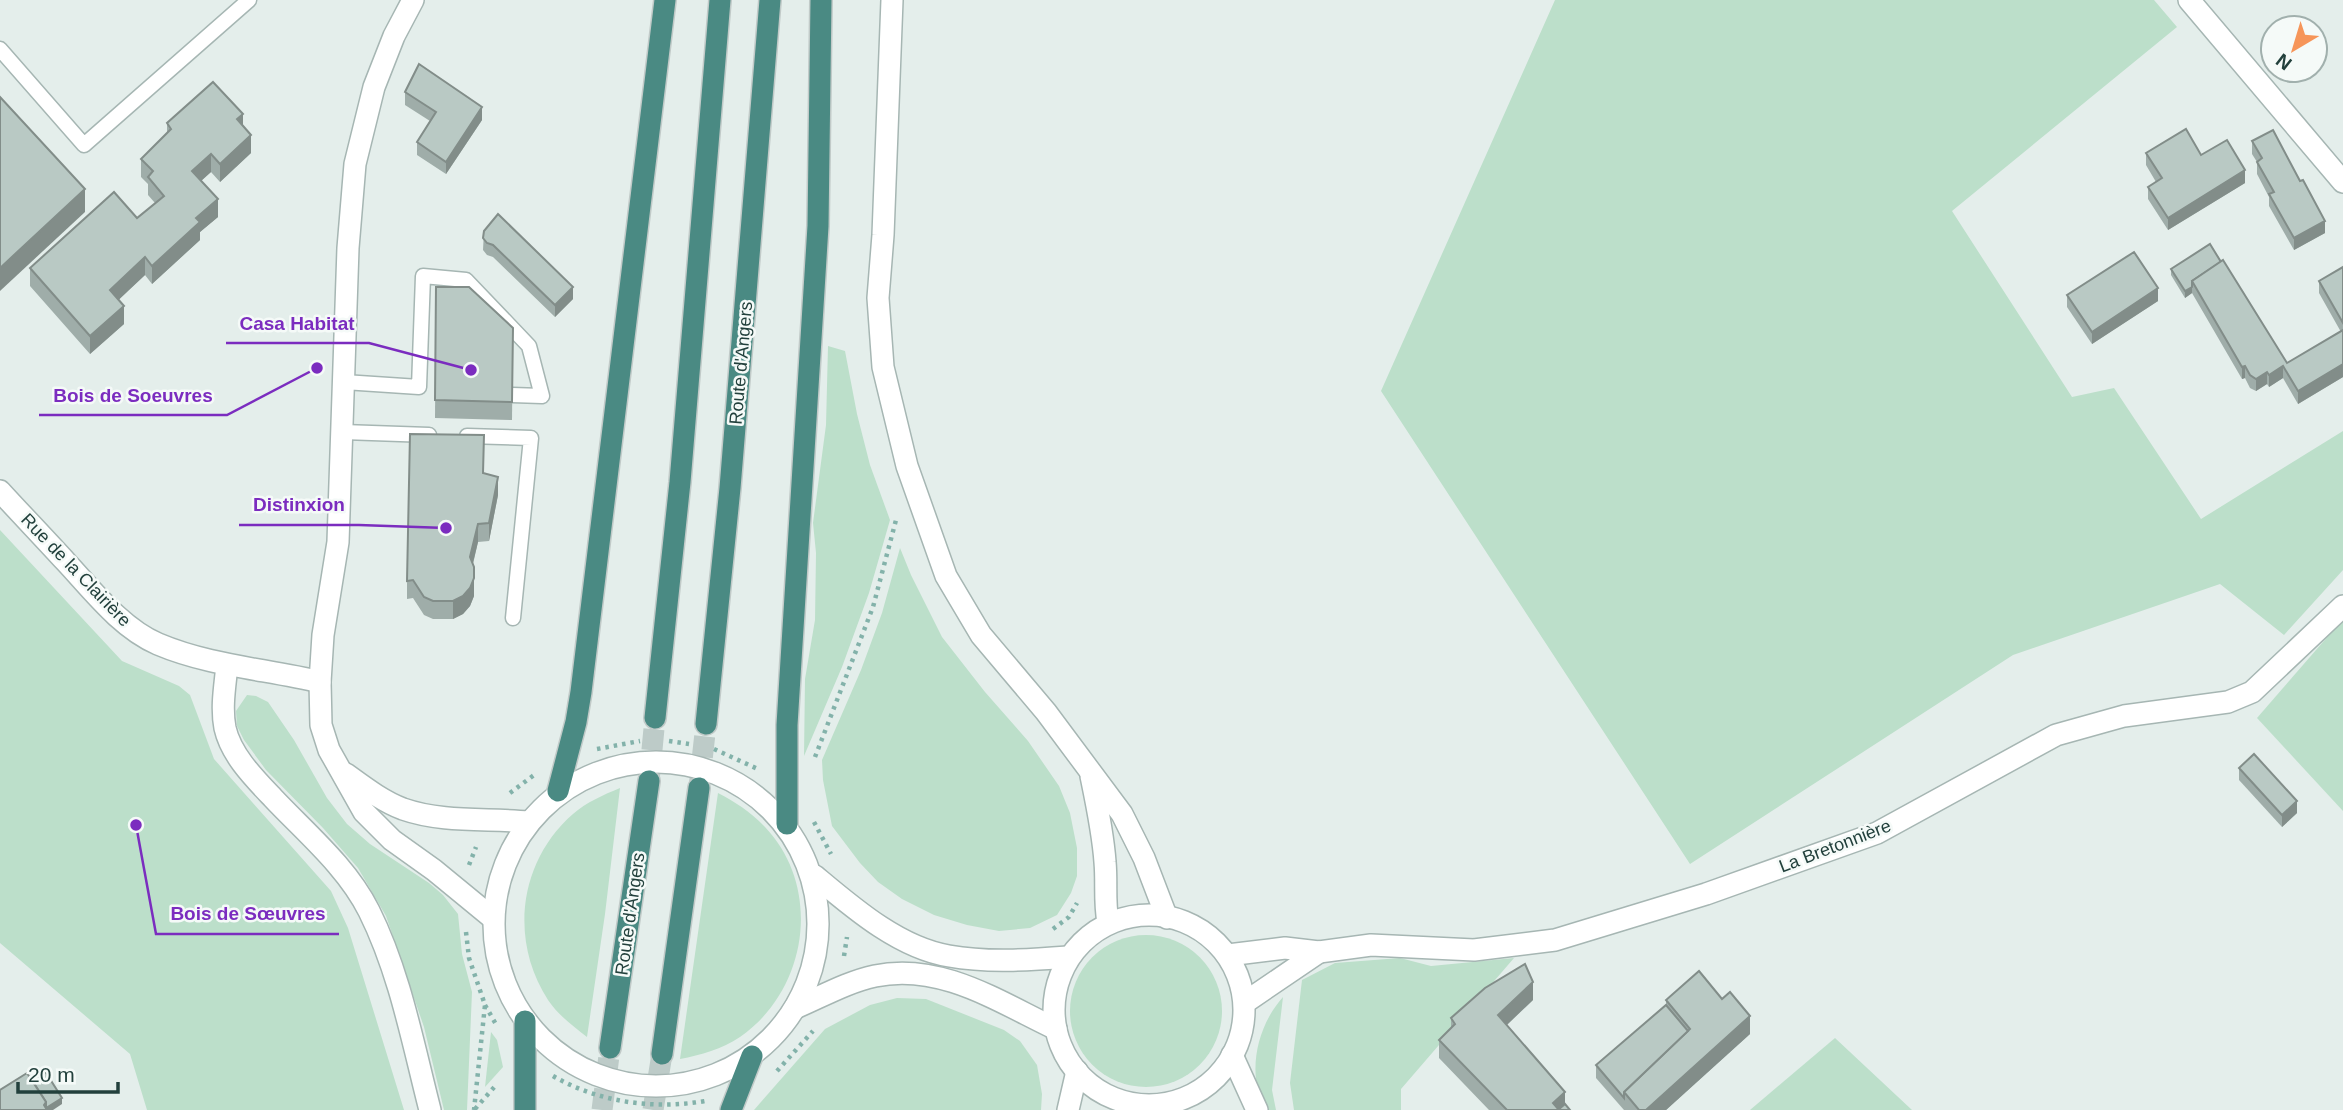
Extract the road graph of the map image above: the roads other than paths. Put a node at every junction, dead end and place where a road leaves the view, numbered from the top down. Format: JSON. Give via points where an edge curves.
{"nodes":[{"id":1,"x":249,"y":0,"type":"edge"},
{"id":2,"x":413,"y":0,"type":"edge"},
{"id":3,"x":666,"y":0,"type":"edge"},
{"id":4,"x":720,"y":0,"type":"edge"},
{"id":5,"x":769,"y":0,"type":"edge"},
{"id":6,"x":821,"y":0,"type":"edge"},
{"id":7,"x":892,"y":0,"type":"edge"},
{"id":8,"x":2189,"y":0,"type":"edge"},
{"id":9,"x":0,"y":49,"type":"edge"},
{"id":10,"x":2343,"y":182,"type":"edge"},
{"id":11,"x":344,"y":382,"type":"junction"},
{"id":12,"x":419,"y":387,"type":"junction"},
{"id":13,"x":435,"y":392,"type":"edge"},
{"id":14,"x":512,"y":395,"type":"edge"},
{"id":15,"x":343,"y":432,"type":"junction"},
{"id":16,"x":0,"y":491,"type":"edge"},
{"id":17,"x":2343,"y":606,"type":"edge"},
{"id":18,"x":513,"y":618,"type":"dead end"},
{"id":19,"x":226,"y":664,"type":"junction"},
{"id":20,"x":320,"y":682,"type":"junction"},
{"id":21,"x":655,"y":719,"type":"tunnel mouth"},
{"id":22,"x":706,"y":724,"type":"tunnel mouth"},
{"id":23,"x":1089,"y":767,"type":"junction"},
{"id":24,"x":341,"y":771,"type":"junction"},
{"id":25,"x":649,"y":781,"type":"tunnel mouth"},
{"id":26,"x":699,"y":788,"type":"tunnel mouth"},
{"id":27,"x":558,"y":791,"type":"junction"},
{"id":28,"x":529,"y":822,"type":"junction"},
{"id":29,"x":787,"y":824,"type":"junction"},
{"id":30,"x":815,"y":876,"type":"junction"},
{"id":31,"x":490,"y":916,"type":"junction"},
{"id":32,"x":1167,"y":918,"type":"junction"},
{"id":33,"x":1108,"y":922,"type":"junction"},
{"id":34,"x":1319,"y":952,"type":"junction"},
{"id":35,"x":1228,"y":955,"type":"junction"},
{"id":36,"x":1068,"y":957,"type":"junction"},
{"id":37,"x":1247,"y":1001,"type":"junction"},
{"id":38,"x":795,"y":1008,"type":"junction"},
{"id":39,"x":525,"y":1021,"type":"junction"},
{"id":40,"x":1056,"y":1029,"type":"junction"},
{"id":41,"x":610,"y":1048,"type":"tunnel mouth"},
{"id":42,"x":662,"y":1054,"type":"tunnel mouth"},
{"id":43,"x":1232,"y":1055,"type":"junction"},
{"id":44,"x":751,"y":1056,"type":"junction"},
{"id":45,"x":1077,"y":1072,"type":"junction"},
{"id":46,"x":1186,"y":1105,"type":"edge"},
{"id":47,"x":1121,"y":1107,"type":"edge"},
{"id":48,"x":430,"y":1110,"type":"edge"},
{"id":49,"x":525,"y":1110,"type":"edge"},
{"id":50,"x":731,"y":1110,"type":"edge"},
{"id":51,"x":1068,"y":1110,"type":"edge"},
{"id":52,"x":1256,"y":1110,"type":"edge"}],
"edges":[{"from":1,"to":9,"type":"lane","via":[[83,145]]},
{"from":2,"to":11,"type":"street","via":[[374,87],[355,164]]},
{"from":3,"to":27,"type":"highway","via":[[581,692]]},
{"from":4,"to":21,"type":"highway","via":[[680,482]]},
{"from":5,"to":22,"type":"highway","name":"Route d'Angers"},
{"from":6,"to":29,"type":"highway","via":[[818,226],[787,725]]},
{"from":7,"to":23,"type":"street","via":[[878,298],[883,366],[907,466],[946,576],[981,635]]},
{"from":8,"to":10,"type":"street"},
{"from":11,"to":12,"type":"lane"},
{"from":11,"to":15,"type":"street"},
{"from":12,"to":13,"type":"lane"},
{"from":12,"to":14,"type":"lane","via":[[423,276],[466,280],[528,346],[542,396]]},
{"from":15,"to":18,"type":"lane","via":[[531,438]]},
{"from":15,"to":20,"type":"street","via":[[338,542]]},
{"from":16,"to":19,"type":"street","name":"Rue de la Clairière","via":[[130,627],[155,643]]},
{"from":17,"to":34,"type":"street","name":"La Bretonnière","via":[[2252,692],[2228,702],[2124,716],[2056,736],[1877,833],[1706,894],[1555,940],[1474,950],[1371,945]]},
{"from":19,"to":20,"type":"street","name":"Rue de la Clairière"},
{"from":19,"to":48,"type":"street","via":[[222,709],[236,753],[253,777],[343,871],[369,910],[404,1008]]},
{"from":20,"to":24,"type":"street","via":[[321,725]]},
{"from":23,"to":32,"type":"street","via":[[1122,814]]},
{"from":23,"to":33,"type":"street","via":[[1101,823]]},
{"from":24,"to":28,"type":"street","via":[[379,797],[412,811],[446,818]]},
{"from":24,"to":31,"type":"street","via":[[364,812],[392,840]]},
{"from":25,"to":41,"type":"highway","name":"Route d'Angers"},
{"from":26,"to":42,"type":"highway"},
{"from":27,"to":28,"type":"street"},
{"from":27,"to":29,"type":"street","via":[[595,774],[638,764],[679,763],[719,774],[752,791]]},
{"from":28,"to":31,"type":"street","via":[[499,873]]},
{"from":29,"to":30,"type":"street"},
{"from":30,"to":36,"type":"street","via":[[886,931],[946,956],[1002,961]]},
{"from":30,"to":38,"type":"street","via":[[818,945]]},
{"from":31,"to":39,"type":"street","via":[[495,957]]},
{"from":32,"to":33,"type":"street"},
{"from":32,"to":35,"type":"street","via":[[1179,919],[1210,936]]},
{"from":33,"to":36,"type":"street"},
{"from":34,"to":35,"type":"street","name":"La Bretonnière","via":[[1286,948]]},
{"from":34,"to":37,"type":"street","name":"La Bretonnière"},
{"from":35,"to":37,"type":"street"},
{"from":36,"to":40,"type":"street","via":[[1056,1000]]},
{"from":37,"to":43,"type":"street"},
{"from":38,"to":40,"type":"street","via":[[853,982],[906,972],[975,989]]},
{"from":38,"to":44,"type":"street"},
{"from":39,"to":44,"type":"street","via":[[546,1042],[612,1082],[647,1087],[684,1084],[716,1075]]},
{"from":39,"to":49,"type":"highway"},
{"from":40,"to":45,"type":"street"},
{"from":43,"to":46,"type":"street"},
{"from":43,"to":52,"type":"street"},
{"from":44,"to":50,"type":"highway"},
{"from":45,"to":47,"type":"street"},
{"from":45,"to":51,"type":"street"},
{"from":46,"to":47,"type":"street"}]}
